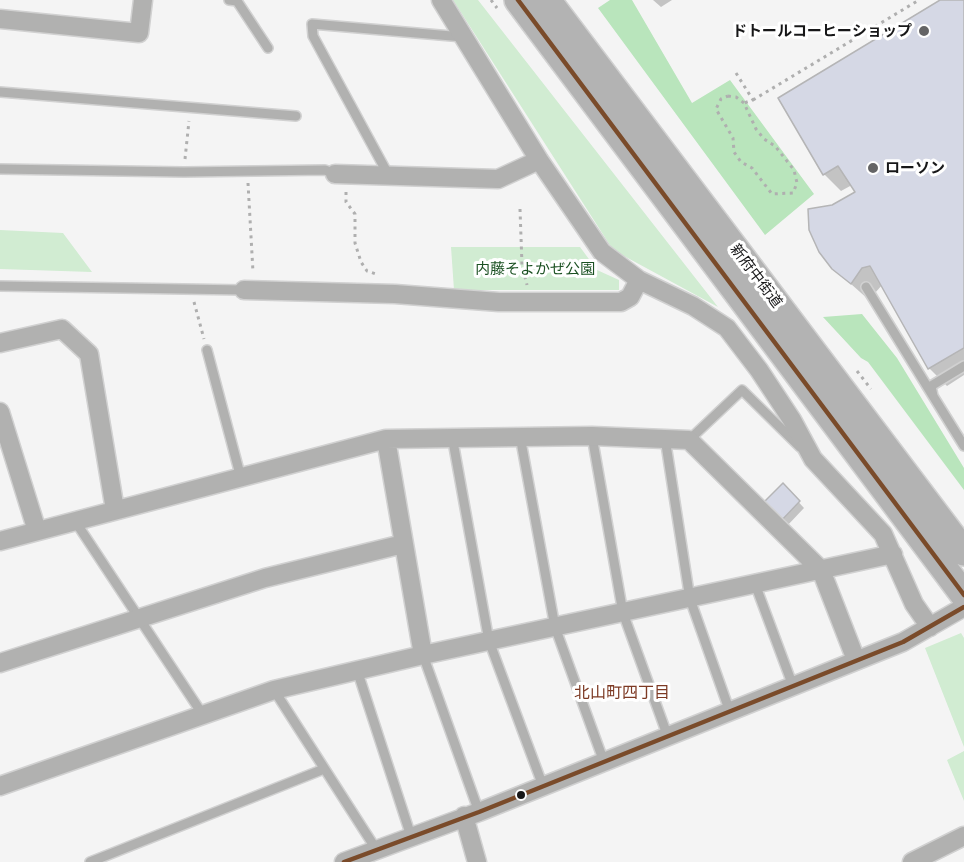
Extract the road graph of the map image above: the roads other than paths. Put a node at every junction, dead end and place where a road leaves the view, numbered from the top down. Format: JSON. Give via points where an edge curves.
{"nodes":[{"id":1,"x":143,"y":0,"type":"edge"},
{"id":2,"x":229,"y":0,"type":"edge"},
{"id":3,"x":441,"y":0,"type":"edge"},
{"id":4,"x":518,"y":0,"type":"edge"},
{"id":5,"x":547,"y":0,"type":"edge"},
{"id":6,"x":0,"y":19,"type":"edge"},
{"id":7,"x":463,"y":37,"type":"junction"},
{"id":8,"x":268,"y":48,"type":"dead end"},
{"id":9,"x":0,"y":92,"type":"edge"},
{"id":10,"x":296,"y":116,"type":"dead end"},
{"id":11,"x":539,"y":160,"type":"junction"},
{"id":12,"x":0,"y":169,"type":"edge"},
{"id":13,"x":341,"y":175,"type":"joint"},
{"id":14,"x":389,"y":176,"type":"junction"},
{"id":15,"x":639,"y":280,"type":"junction"},
{"id":16,"x":0,"y":286,"type":"edge"},
{"id":17,"x":866,"y":287,"type":"dead end"},
{"id":18,"x":249,"y":290,"type":"joint"},
{"id":19,"x":0,"y":343,"type":"edge"},
{"id":20,"x":207,"y":350,"type":"road end"},
{"id":21,"x":964,"y":366,"type":"edge"},
{"id":22,"x":933,"y":396,"type":"junction"},
{"id":23,"x":0,"y":412,"type":"edge"},
{"id":24,"x":453,"y":436,"type":"junction"},
{"id":25,"x":520,"y":436,"type":"junction"},
{"id":26,"x":592,"y":436,"type":"junction"},
{"id":27,"x":665,"y":437,"type":"junction"},
{"id":28,"x":386,"y":439,"type":"junction"},
{"id":29,"x":689,"y":440,"type":"junction"},
{"id":30,"x":964,"y":446,"type":"edge"},
{"id":31,"x":813,"y":459,"type":"junction"},
{"id":32,"x":241,"y":478,"type":"junction"},
{"id":33,"x":115,"y":510,"type":"junction"},
{"id":34,"x":75,"y":521,"type":"junction"},
{"id":35,"x":37,"y":531,"type":"junction"},
{"id":36,"x":0,"y":541,"type":"edge"},
{"id":37,"x":403,"y":544,"type":"junction"},
{"id":38,"x":964,"y":552,"type":"edge"},
{"id":39,"x":893,"y":554,"type":"junction"},
{"id":40,"x":821,"y":570,"type":"junction"},
{"id":41,"x":755,"y":584,"type":"junction"},
{"id":42,"x":964,"y":595,"type":"edge"},
{"id":43,"x":690,"y":598,"type":"junction"},
{"id":44,"x":964,"y":607,"type":"edge"},
{"id":45,"x":623,"y":613,"type":"junction"},
{"id":46,"x":138,"y":619,"type":"junction"},
{"id":47,"x":555,"y":627,"type":"junction"},
{"id":48,"x":930,"y":627,"type":"junction"},
{"id":49,"x":489,"y":641,"type":"junction"},
{"id":50,"x":423,"y":655,"type":"junction"},
{"id":51,"x":856,"y":660,"type":"junction"},
{"id":52,"x":0,"y":663,"type":"edge"},
{"id":53,"x":357,"y":670,"type":"junction"},
{"id":54,"x":793,"y":686,"type":"junction"},
{"id":55,"x":274,"y":690,"type":"junction"},
{"id":56,"x":730,"y":712,"type":"junction"},
{"id":57,"x":203,"y":715,"type":"junction"},
{"id":58,"x":668,"y":737,"type":"junction"},
{"id":59,"x":604,"y":762,"type":"junction"},
{"id":60,"x":324,"y":769,"type":"junction"},
{"id":61,"x":0,"y":786,"type":"edge"},
{"id":62,"x":543,"y":786,"type":"junction"},
{"id":63,"x":472,"y":814,"type":"junction"},
{"id":64,"x":411,"y":836,"type":"junction"},
{"id":65,"x":964,"y":836,"type":"edge"},
{"id":66,"x":371,"y":855,"type":"edge"},
{"id":67,"x":90,"y":862,"type":"edge"},
{"id":68,"x":344,"y":862,"type":"edge"},
{"id":69,"x":477,"y":862,"type":"edge"},
{"id":70,"x":912,"y":862,"type":"edge"}],
"edges":[{"from":1,"to":6,"type":"street","via":[[139,33]]},
{"from":2,"to":8,"type":"lane","via":[[237,1]]},
{"from":3,"to":7,"type":"street"},
{"from":4,"to":42,"type":"main road","name":"新府中街道"},
{"from":5,"to":38,"type":"main road","name":"新府中街道"},
{"from":7,"to":11,"type":"street"},
{"from":7,"to":14,"type":"lane","via":[[312,24],[313,36]]},
{"from":9,"to":10,"type":"lane"},
{"from":11,"to":14,"type":"street","via":[[498,179]]},
{"from":11,"to":15,"type":"street","via":[[602,252]]},
{"from":12,"to":13,"type":"lane","via":[[326,170]]},
{"from":13,"to":14,"type":"street"},
{"from":15,"to":18,"type":"street","via":[[630,297],[621,302],[459,301],[395,294]]},
{"from":15,"to":31,"type":"street","via":[[693,306],[727,328],[792,420]]},
{"from":16,"to":18,"type":"lane"},
{"from":17,"to":22,"type":"lane"},
{"from":19,"to":33,"type":"street","via":[[62,329],[88,354]]},
{"from":20,"to":32,"type":"lane"},
{"from":21,"to":22,"type":"lane","via":[[931,386]]},
{"from":22,"to":30,"type":"lane"},
{"from":23,"to":35,"type":"street"},
{"from":24,"to":25,"type":"street"},
{"from":24,"to":28,"type":"street"},
{"from":24,"to":49,"type":"lane"},
{"from":25,"to":26,"type":"street"},
{"from":25,"to":47,"type":"lane"},
{"from":26,"to":27,"type":"street"},
{"from":26,"to":45,"type":"lane"},
{"from":27,"to":29,"type":"street"},
{"from":27,"to":43,"type":"lane"},
{"from":28,"to":32,"type":"street"},
{"from":28,"to":37,"type":"street"},
{"from":29,"to":31,"type":"lane","via":[[742,390]]},
{"from":29,"to":40,"type":"street"},
{"from":31,"to":39,"type":"street","via":[[877,525]]},
{"from":32,"to":33,"type":"street"},
{"from":33,"to":34,"type":"street"},
{"from":34,"to":35,"type":"street"},
{"from":34,"to":46,"type":"lane"},
{"from":35,"to":36,"type":"street"},
{"from":37,"to":46,"type":"street","via":[[265,578]]},
{"from":37,"to":50,"type":"street"},
{"from":39,"to":40,"type":"street"},
{"from":39,"to":48,"type":"street","via":[[914,604]]},
{"from":40,"to":41,"type":"street"},
{"from":40,"to":51,"type":"street"},
{"from":41,"to":43,"type":"street"},
{"from":41,"to":54,"type":"lane"},
{"from":43,"to":45,"type":"street"},
{"from":43,"to":56,"type":"lane"},
{"from":44,"to":48,"type":"street"},
{"from":45,"to":47,"type":"street"},
{"from":45,"to":58,"type":"lane"},
{"from":46,"to":52,"type":"street"},
{"from":46,"to":57,"type":"lane"},
{"from":47,"to":49,"type":"street"},
{"from":47,"to":59,"type":"lane"},
{"from":48,"to":51,"type":"street"},
{"from":49,"to":50,"type":"street"},
{"from":49,"to":62,"type":"lane"},
{"from":50,"to":53,"type":"street"},
{"from":50,"to":63,"type":"lane"},
{"from":51,"to":54,"type":"street"},
{"from":53,"to":55,"type":"street"},
{"from":53,"to":64,"type":"lane"},
{"from":54,"to":56,"type":"street"},
{"from":55,"to":57,"type":"street"},
{"from":55,"to":60,"type":"lane"},
{"from":56,"to":58,"type":"street"},
{"from":57,"to":61,"type":"street"},
{"from":58,"to":59,"type":"street"},
{"from":59,"to":62,"type":"street"},
{"from":60,"to":66,"type":"lane"},
{"from":60,"to":67,"type":"lane"},
{"from":62,"to":63,"type":"street"},
{"from":63,"to":64,"type":"street"},
{"from":63,"to":69,"type":"street"},
{"from":64,"to":66,"type":"street"},
{"from":65,"to":70,"type":"street"},
{"from":66,"to":68,"type":"street"}]}
